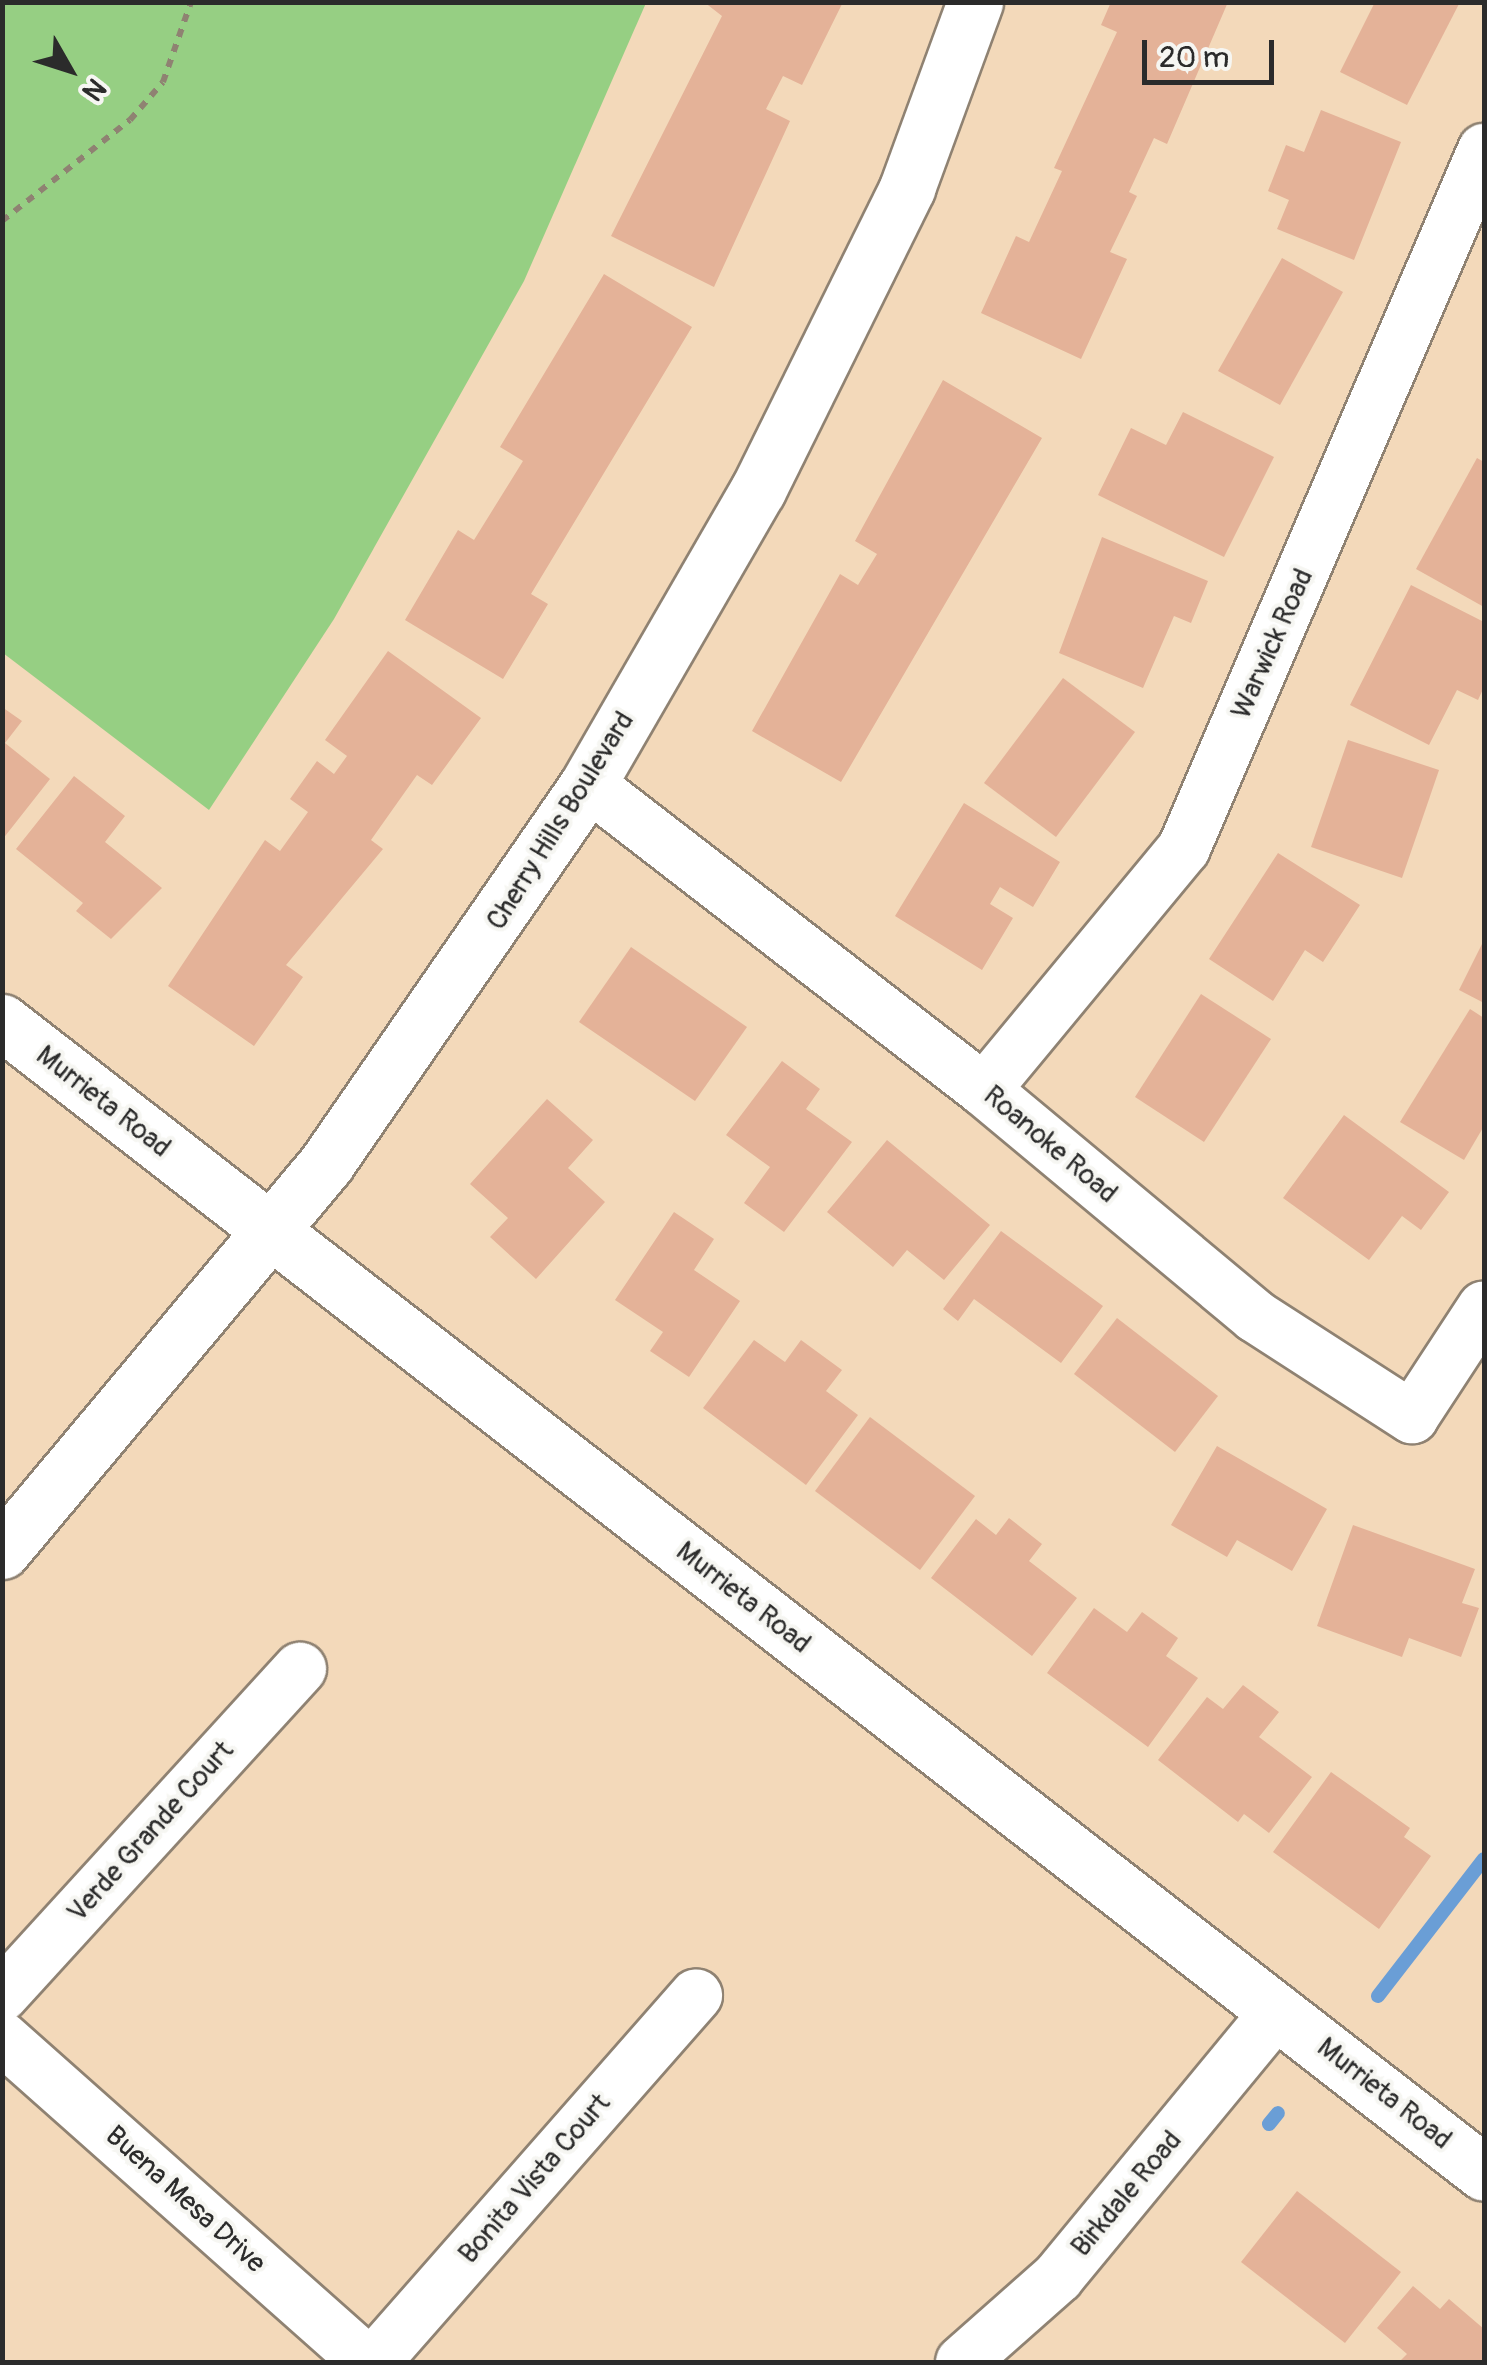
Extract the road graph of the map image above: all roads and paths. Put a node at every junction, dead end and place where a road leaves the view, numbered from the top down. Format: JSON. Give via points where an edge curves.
{"nodes":[{"id":1,"x":191,"y":2,"type":"edge"},
{"id":2,"x":975,"y":2,"type":"edge"},
{"id":3,"x":1484,"y":150,"type":"edge"},
{"id":4,"x":2,"y":221,"type":"edge"},
{"id":5,"x":588,"y":784,"type":"junction"},
{"id":6,"x":2,"y":1022,"type":"edge"},
{"id":7,"x":984,"y":1090,"type":"junction"},
{"id":8,"x":270,"y":1232,"type":"junction"},
{"id":9,"x":1484,"y":1307,"type":"edge"},
{"id":10,"x":2,"y":1551,"type":"edge"},
{"id":11,"x":300,"y":1669,"type":"dead end"},
{"id":12,"x":696,"y":1994,"type":"dead end"},
{"id":13,"x":2,"y":1995,"type":"edge"},
{"id":14,"x":1277,"y":2011,"type":"junction"},
{"id":15,"x":2,"y":2038,"type":"edge"},
{"id":16,"x":1484,"y":2174,"type":"edge"},
{"id":17,"x":370,"y":2362,"type":"edge"},
{"id":18,"x":962,"y":2362,"type":"edge"}],
"edges":[{"from":1,"to":4,"type":"path","via":[[163,82],[141,108]]},
{"from":2,"to":5,"type":"main road","name":"Cherry Hills Boulevard","via":[[907,188],[758,490]]},
{"from":3,"to":7,"type":"street","name":"Warwick Road","via":[[1184,848]]},
{"from":5,"to":7,"type":"street","name":"Roanoke Road"},
{"from":5,"to":8,"type":"main road","name":"Cherry Hills Boulevard","via":[[438,1014]]},
{"from":6,"to":8,"type":"main road","name":"Murrieta Road"},
{"from":7,"to":9,"type":"street","name":"Roanoke Road","via":[[1255,1316],[1412,1418]]},
{"from":8,"to":10,"type":"main road","name":"Cherry Hills Boulevard"},
{"from":8,"to":14,"type":"main road","name":"Murrieta Road"},
{"from":11,"to":13,"type":"street","name":"Verde Grande Court"},
{"from":12,"to":17,"type":"street","name":"Bonita Vista Court"},
{"from":14,"to":16,"type":"main road","name":"Murrieta Road"},
{"from":14,"to":18,"type":"street","name":"Birkdale Road","via":[[1058,2276]]},
{"from":15,"to":17,"type":"street","name":"Buena Mesa Drive"}]}
